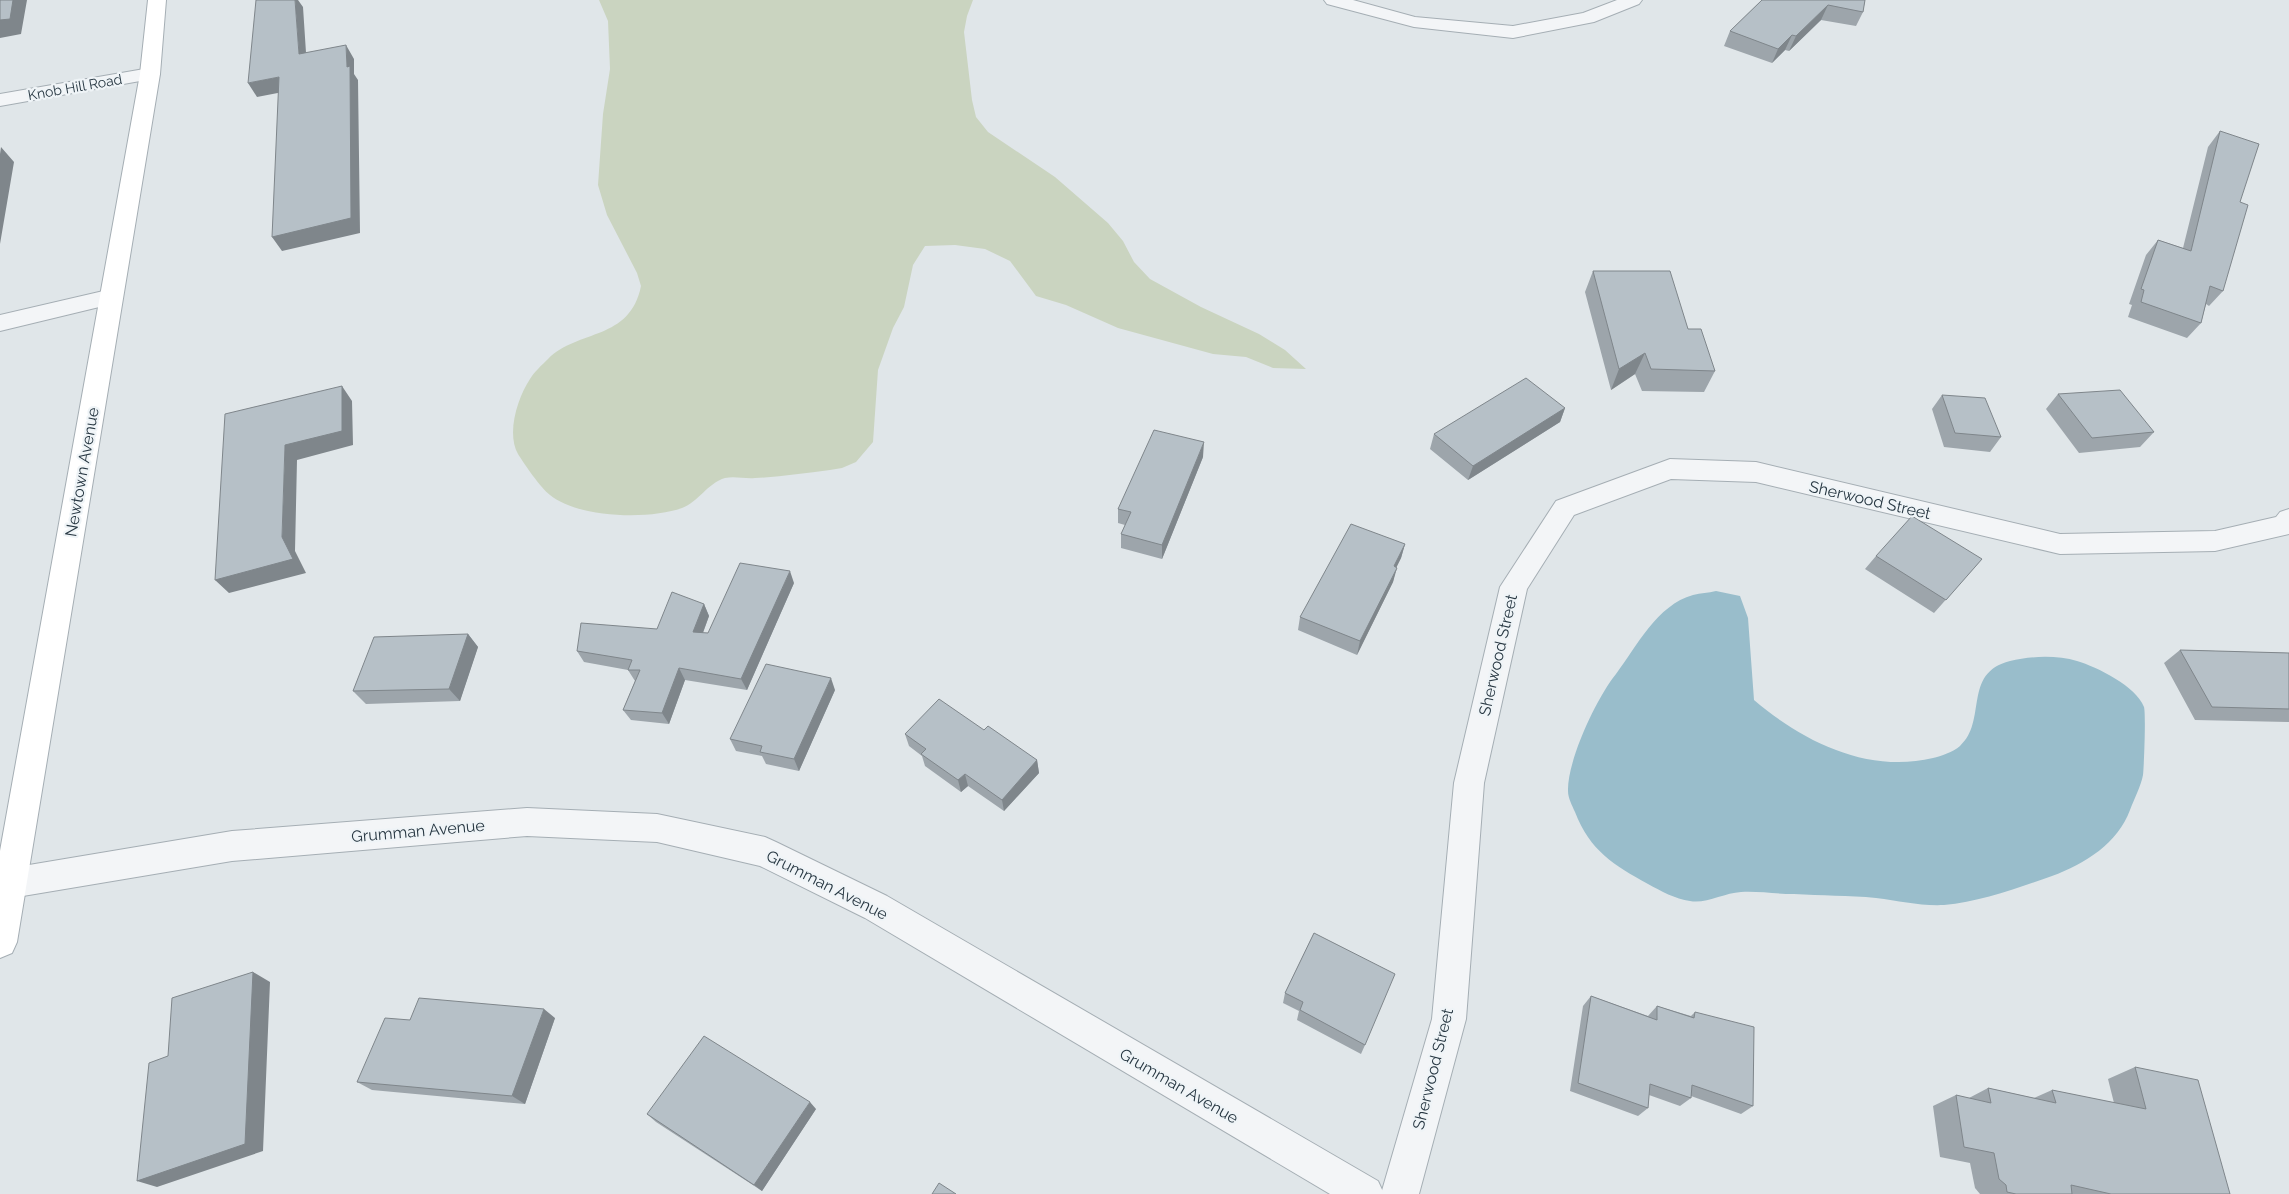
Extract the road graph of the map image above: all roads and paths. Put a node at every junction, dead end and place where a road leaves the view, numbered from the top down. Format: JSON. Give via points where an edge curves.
{"nodes":[{"id":1,"x":157,"y":0,"type":"edge"},
{"id":2,"x":1334,"y":0,"type":"edge"},
{"id":3,"x":1633,"y":0,"type":"edge"},
{"id":4,"x":150,"y":74,"type":"junction"},
{"id":5,"x":0,"y":100,"type":"edge"},
{"id":6,"x":112,"y":297,"type":"junction"},
{"id":7,"x":0,"y":323,"type":"edge"},
{"id":8,"x":2289,"y":519,"type":"edge"},
{"id":9,"x":6,"y":885,"type":"edge"},
{"id":10,"x":0,"y":942,"type":"edge"},
{"id":11,"x":1365,"y":1194,"type":"edge"},
{"id":12,"x":1400,"y":1194,"type":"edge"}],
"edges":[{"from":1,"to":4,"type":"main road","name":"Newtown Avenue"},
{"from":2,"to":3,"type":"street","via":[[1414,22],[1512,32],[1588,18]]},
{"from":4,"to":5,"type":"street","name":"Knob Hill Road"},
{"from":4,"to":6,"type":"main road","name":"Newtown Avenue"},
{"from":6,"to":7,"type":"street"},
{"from":6,"to":9,"type":"main road","name":"Newtown Avenue"},
{"from":8,"to":12,"type":"street","name":"Sherwood Street","via":[[2285,525],[2215,542],[2060,544],[1756,472],[1670,469],[1565,508],[1514,587],[1469,783],[1449,1019]]},
{"from":9,"to":10,"type":"main road","name":"Newtown Avenue"},
{"from":9,"to":11,"type":"street","name":"Grumman Avenue","via":[[232,846],[527,822],[657,828],[765,852],[876,907]]}]}
